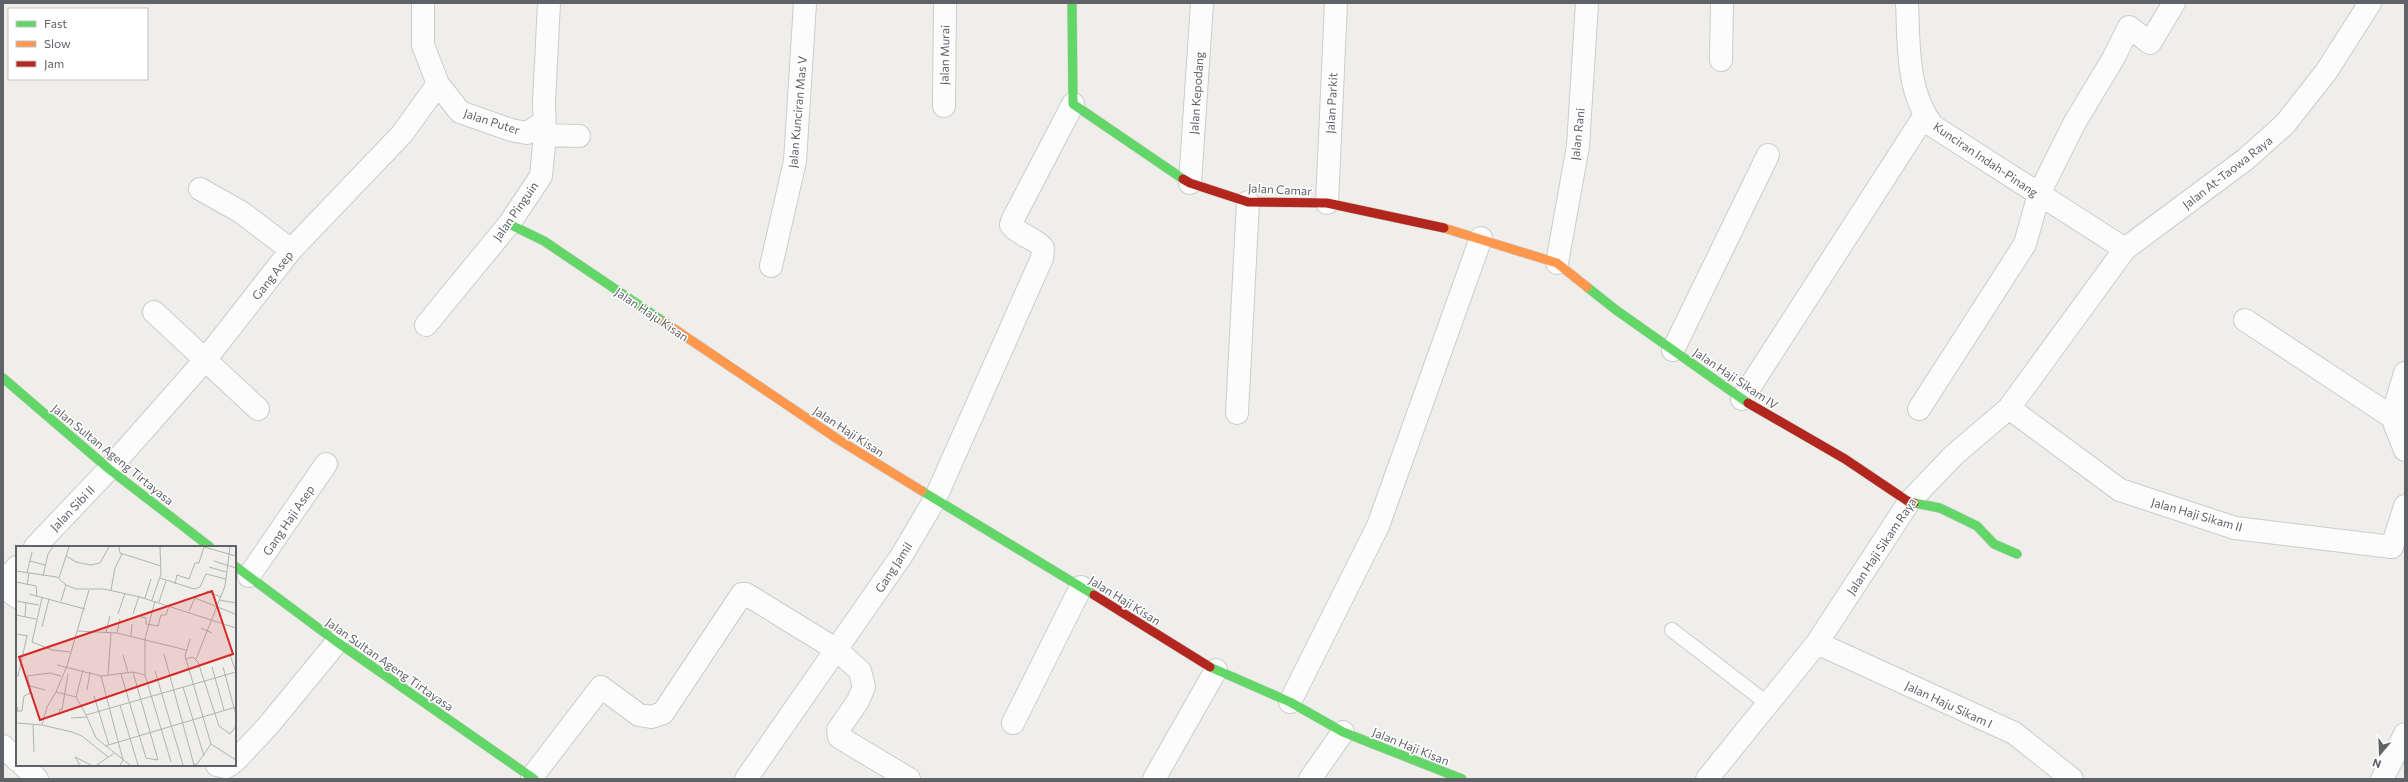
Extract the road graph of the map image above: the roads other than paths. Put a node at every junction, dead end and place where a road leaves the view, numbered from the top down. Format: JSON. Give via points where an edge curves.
{"nodes":[{"id":1,"x":423,"y":3,"type":"edge"},
{"id":2,"x":549,"y":3,"type":"edge"},
{"id":3,"x":805,"y":3,"type":"edge"},
{"id":4,"x":945,"y":3,"type":"edge"},
{"id":5,"x":1072,"y":3,"type":"edge"},
{"id":6,"x":1202,"y":3,"type":"edge"},
{"id":7,"x":1336,"y":3,"type":"edge"},
{"id":8,"x":1587,"y":3,"type":"edge"},
{"id":9,"x":1722,"y":3,"type":"edge"},
{"id":10,"x":1907,"y":3,"type":"edge"},
{"id":11,"x":2174,"y":3,"type":"edge"},
{"id":12,"x":2370,"y":3,"type":"edge"},
{"id":13,"x":1721,"y":60,"type":"dead end"},
{"id":14,"x":438,"y":84,"type":"junction"},
{"id":15,"x":1073,"y":104,"type":"junction"},
{"id":16,"x":944,"y":106,"type":"dead end"},
{"id":17,"x":1925,"y":116,"type":"junction"},
{"id":18,"x":545,"y":128,"type":"junction"},
{"id":19,"x":578,"y":136,"type":"dead end"},
{"id":20,"x":1768,"y":155,"type":"dead end"},
{"id":21,"x":1190,"y":183,"type":"junction"},
{"id":22,"x":200,"y":189,"type":"dead end"},
{"id":23,"x":2039,"y":194,"type":"junction"},
{"id":24,"x":1248,"y":202,"type":"junction"},
{"id":25,"x":1327,"y":204,"type":"junction"},
{"id":26,"x":509,"y":224,"type":"junction"},
{"id":27,"x":1480,"y":238,"type":"junction"},
{"id":28,"x":291,"y":250,"type":"junction"},
{"id":29,"x":2125,"y":250,"type":"junction"},
{"id":30,"x":1558,"y":263,"type":"junction"},
{"id":31,"x":771,"y":266,"type":"dead end"},
{"id":32,"x":154,"y":312,"type":"dead end"},
{"id":33,"x":2245,"y":320,"type":"dead end"},
{"id":34,"x":426,"y":325,"type":"dead end"},
{"id":35,"x":1673,"y":350,"type":"junction"},
{"id":36,"x":205,"y":360,"type":"junction"},
{"id":37,"x":2405,"y":373,"type":"edge"},
{"id":38,"x":3,"y":378,"type":"edge"},
{"id":39,"x":1742,"y":399,"type":"junction"},
{"id":40,"x":2009,"y":408,"type":"junction"},
{"id":41,"x":258,"y":409,"type":"dead end"},
{"id":42,"x":793,"y":409,"type":"joint"},
{"id":43,"x":1919,"y":409,"type":"dead end"},
{"id":44,"x":1237,"y":413,"type":"dead end"},
{"id":45,"x":2392,"y":417,"type":"junction"},
{"id":46,"x":2405,"y":450,"type":"edge"},
{"id":47,"x":326,"y":464,"type":"dead end"},
{"id":48,"x":109,"y":468,"type":"junction"},
{"id":49,"x":936,"y":499,"type":"junction"},
{"id":50,"x":1909,"y":502,"type":"junction"},
{"id":51,"x":2405,"y":506,"type":"edge"},
{"id":52,"x":36,"y":546,"type":"edge"},
{"id":53,"x":209,"y":546,"type":"edge"},
{"id":54,"x":2398,"y":549,"type":"edge"},
{"id":55,"x":2017,"y":554,"type":"dead end"},
{"id":56,"x":16,"y":568,"type":"edge"},
{"id":57,"x":242,"y":571,"type":"edge"},
{"id":58,"x":3,"y":582,"type":"edge"},
{"id":59,"x":3,"y":586,"type":"edge"},
{"id":60,"x":1081,"y":587,"type":"junction"},
{"id":61,"x":16,"y":596,"type":"edge"},
{"id":62,"x":1672,"y":630,"type":"dead end"},
{"id":63,"x":337,"y":642,"type":"junction"},
{"id":64,"x":1817,"y":643,"type":"junction"},
{"id":65,"x":837,"y":650,"type":"junction"},
{"id":66,"x":1216,"y":670,"type":"junction"},
{"id":67,"x":1290,"y":702,"type":"junction"},
{"id":68,"x":1768,"y":704,"type":"junction"},
{"id":69,"x":1013,"y":723,"type":"dead end"},
{"id":70,"x":1343,"y":732,"type":"junction"},
{"id":71,"x":2405,"y":734,"type":"edge"},
{"id":72,"x":3,"y":746,"type":"edge"},
{"id":73,"x":16,"y":759,"type":"edge"},
{"id":74,"x":236,"y":760,"type":"edge"},
{"id":75,"x":23,"y":766,"type":"edge"},
{"id":76,"x":533,"y":778,"type":"edge"},
{"id":77,"x":37,"y":779,"type":"edge"},
{"id":78,"x":746,"y":779,"type":"edge"},
{"id":79,"x":909,"y":779,"type":"edge"},
{"id":80,"x":1154,"y":779,"type":"edge"},
{"id":81,"x":1310,"y":779,"type":"edge"},
{"id":82,"x":1462,"y":779,"type":"edge"},
{"id":83,"x":1707,"y":779,"type":"edge"},
{"id":84,"x":2072,"y":779,"type":"edge"},
{"id":85,"x":2382,"y":779,"type":"edge"}],
"edges":[{"from":1,"to":14,"type":"street","name":"Jalan Puter","via":[[423,45]]},
{"from":2,"to":18,"type":"street","name":"Jalan Pinguin"},
{"from":3,"to":31,"type":"street","name":"Jalan Kunciran Mas V","via":[[795,161]]},
{"from":4,"to":16,"type":"street","name":"Jalan Murai"},
{"from":5,"to":15,"type":"street"},
{"from":6,"to":21,"type":"street","name":"Jalan Kepodang"},
{"from":7,"to":25,"type":"street","name":"Jalan Parkit"},
{"from":8,"to":30,"type":"street","name":"Jalan Rani","via":[[1578,146]]},
{"from":9,"to":13,"type":"street"},
{"from":10,"to":17,"type":"street","name":"Kunciran Indah-Pinang","via":[[1910,67],[1918,100]]},
{"from":11,"to":23,"type":"street","via":[[2150,43],[2129,27],[2075,122]]},
{"from":12,"to":29,"type":"street","name":"Jalan At-Taowa Raya","via":[[2326,72],[2285,124],[2246,159]]},
{"from":14,"to":18,"type":"street","name":"Jalan Puter","via":[[460,112],[511,130],[527,133]]},
{"from":14,"to":28,"type":"street","name":"Gang Asep","via":[[402,134]]},
{"from":15,"to":21,"type":"street","name":"Jalan Camar"},
{"from":15,"to":49,"type":"street","name":"Gang Jamil","via":[[1011,225],[1015,230],[1037,241],[1043,248],[1042,258]]},
{"from":17,"to":23,"type":"street","name":"Kunciran Indah-Pinang","via":[[1933,126]]},
{"from":17,"to":39,"type":"street"},
{"from":18,"to":19,"type":"street"},
{"from":18,"to":26,"type":"street","name":"Jalan Pinguin","via":[[540,176]]},
{"from":20,"to":35,"type":"street"},
{"from":21,"to":24,"type":"street","name":"Jalan Camar"},
{"from":22,"to":28,"type":"street","via":[[241,212]]},
{"from":23,"to":29,"type":"street","name":"Kunciran Indah-Pinang"},
{"from":23,"to":43,"type":"street","via":[[2025,244]]},
{"from":24,"to":25,"type":"street","name":"Jalan Camar"},
{"from":24,"to":44,"type":"street"},
{"from":25,"to":27,"type":"street","name":"Jalan Camar","via":[[1433,224]]},
{"from":26,"to":34,"type":"street","name":"Jalan Pinguin"},
{"from":26,"to":42,"type":"street","name":"Jalan Haju Kisan","via":[[544,241]]},
{"from":27,"to":30,"type":"street","name":"Jalan Camar"},
{"from":27,"to":67,"type":"street","via":[[1378,526]]},
{"from":28,"to":36,"type":"street","name":"Gang Asep"},
{"from":29,"to":40,"type":"street","name":"Jalan Haji Sikam Raya"},
{"from":30,"to":35,"type":"street","name":"Jalan Haji Sikam IV","via":[[1616,310]]},
{"from":32,"to":36,"type":"street"},
{"from":33,"to":45,"type":"street"},
{"from":35,"to":39,"type":"street","name":"Jalan Haji Sikam IV"},
{"from":36,"to":41,"type":"street"},
{"from":36,"to":48,"type":"street","name":"Gang Asep"},
{"from":37,"to":45,"type":"street"},
{"from":38,"to":48,"type":"street","name":"Jalan Sultan Ageng Tirtayasa"},
{"from":39,"to":50,"type":"street","name":"Jalan Haji Sikam IV","via":[[1845,459]]},
{"from":40,"to":50,"type":"street","name":"Jalan Haji Sikam Raya","via":[[1954,455]]},
{"from":40,"to":54,"type":"street","name":"Jalan Haji Sikam II","via":[[2120,490],[2235,528]]},
{"from":42,"to":49,"type":"street","name":"Jalan Haji Kisan"},
{"from":45,"to":46,"type":"street"},
{"from":47,"to":57,"type":"street","name":"Gang Haji Asep"},
{"from":48,"to":52,"type":"street","name":"Jalan Sibi II"},
{"from":48,"to":53,"type":"street","name":"Jalan Sultan Ageng Tirtayasa"},
{"from":49,"to":60,"type":"street","name":"Jalan Haji Kisan"},
{"from":49,"to":65,"type":"street","name":"Gang Jamil","via":[[902,555]]},
{"from":50,"to":55,"type":"street","via":[[1940,508],[1977,526],[1994,544]]},
{"from":50,"to":64,"type":"street","name":"Jalan Haji Sikam Raya"},
{"from":51,"to":54,"type":"street","name":"Jalan Haji Sikam II"},
{"from":56,"to":58,"type":"street"},
{"from":57,"to":63,"type":"street","name":"Jalan Sultan Ageng Tirtayasa"},
{"from":59,"to":61,"type":"street"},
{"from":60,"to":66,"type":"street","name":"Jalan Haji Kisan"},
{"from":60,"to":69,"type":"street"},
{"from":62,"to":68,"type":"lane"},
{"from":63,"to":74,"type":"street","via":[[267,727]]},
{"from":63,"to":76,"type":"street","name":"Jalan Sultan Ageng Tirtayasa"},
{"from":64,"to":68,"type":"street","name":"Jalan Haji Sikam Raya"},
{"from":64,"to":84,"type":"street","name":"Jalan Haju Sikam I","via":[[2014,733]]},
{"from":65,"to":76,"type":"street","via":[[746,594],[742,594],[662,712],[651,717],[639,715],[602,687]]},
{"from":65,"to":78,"type":"street","name":"Gang Jamil"},
{"from":65,"to":79,"type":"street","via":[[860,670],[864,687],[858,701],[838,730],[839,737]]},
{"from":66,"to":67,"type":"street","name":"Jalan Haji Kisan"},
{"from":66,"to":80,"type":"street"},
{"from":67,"to":70,"type":"street","name":"Jalan Haji Kisan"},
{"from":68,"to":83,"type":"street","name":"Jalan Haji Sikam Raya"},
{"from":70,"to":81,"type":"street"},
{"from":70,"to":82,"type":"street","name":"Jalan Haji Kisan"},
{"from":71,"to":85,"type":"street"},
{"from":72,"to":73,"type":"street"},
{"from":75,"to":77,"type":"street"}]}
